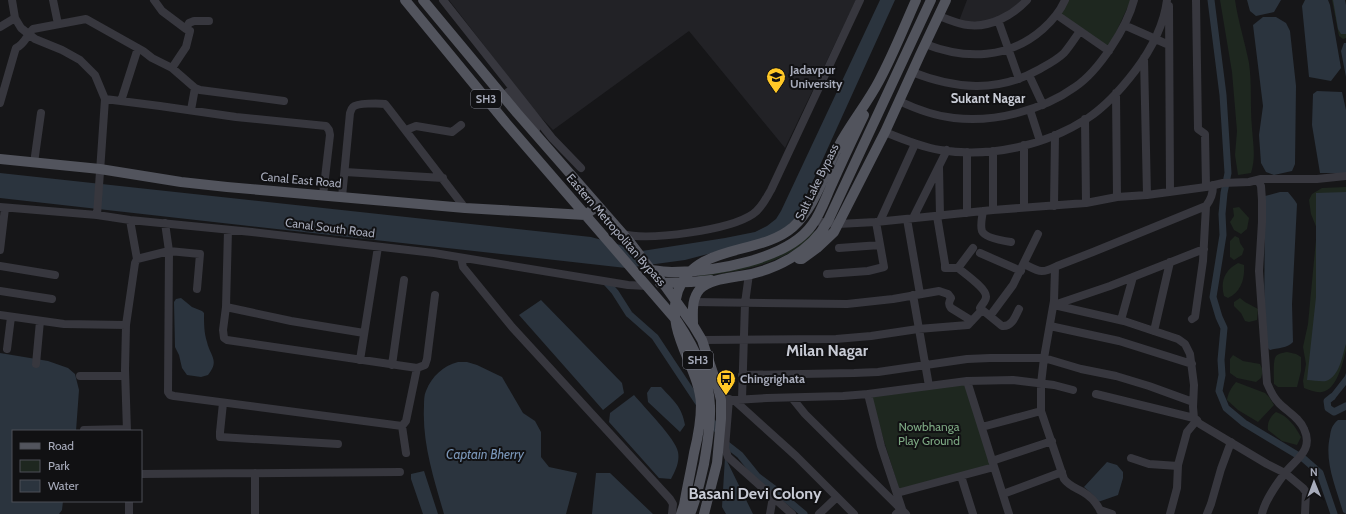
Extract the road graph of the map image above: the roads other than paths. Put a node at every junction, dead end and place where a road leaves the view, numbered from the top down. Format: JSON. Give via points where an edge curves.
{"nodes":[{"id":1,"x":12,"y":0,"type":"edge"},
{"id":2,"x":53,"y":0,"type":"edge"},
{"id":3,"x":154,"y":0,"type":"edge"},
{"id":4,"x":405,"y":0,"type":"edge"},
{"id":5,"x":423,"y":0,"type":"edge"},
{"id":6,"x":443,"y":0,"type":"edge"},
{"id":7,"x":860,"y":0,"type":"edge"},
{"id":8,"x":916,"y":0,"type":"edge"},
{"id":9,"x":931,"y":0,"type":"edge"},
{"id":10,"x":946,"y":0,"type":"edge"},
{"id":11,"x":1027,"y":0,"type":"edge"},
{"id":12,"x":1065,"y":0,"type":"edge"},
{"id":13,"x":1134,"y":0,"type":"edge"},
{"id":14,"x":1168,"y":0,"type":"edge"},
{"id":15,"x":1196,"y":0,"type":"edge"},
{"id":16,"x":1057,"y":15,"type":"junction"},
{"id":17,"x":938,"y":16,"type":"junction"},
{"id":18,"x":15,"y":18,"type":"junction"},
{"id":19,"x":998,"y":20,"type":"junction"},
{"id":20,"x":209,"y":21,"type":"dead end"},
{"id":21,"x":58,"y":24,"type":"junction"},
{"id":22,"x":1124,"y":25,"type":"junction"},
{"id":23,"x":0,"y":27,"type":"edge"},
{"id":24,"x":190,"y":31,"type":"dead end"},
{"id":25,"x":1080,"y":31,"type":"junction"},
{"id":26,"x":28,"y":34,"type":"junction"},
{"id":27,"x":1154,"y":39,"type":"junction"},
{"id":28,"x":925,"y":44,"type":"junction"},
{"id":29,"x":1169,"y":45,"type":"junction"},
{"id":30,"x":138,"y":48,"type":"junction"},
{"id":31,"x":1008,"y":50,"type":"junction"},
{"id":32,"x":1109,"y":51,"type":"junction"},
{"id":33,"x":1144,"y":58,"type":"junction"},
{"id":34,"x":172,"y":68,"type":"junction"},
{"id":35,"x":912,"y":72,"type":"junction"},
{"id":36,"x":1029,"y":75,"type":"junction"},
{"id":37,"x":502,"y":76,"type":"junction"},
{"id":38,"x":1019,"y":79,"type":"junction"},
{"id":39,"x":879,"y":82,"type":"junction"},
{"id":40,"x":195,"y":88,"type":"junction"},
{"id":41,"x":1116,"y":93,"type":"junction"},
{"id":42,"x":104,"y":99,"type":"junction"},
{"id":43,"x":121,"y":101,"type":"junction"},
{"id":44,"x":284,"y":101,"type":"dead end"},
{"id":45,"x":899,"y":101,"type":"junction"},
{"id":46,"x":0,"y":103,"type":"edge"},
{"id":47,"x":1042,"y":105,"type":"junction"},
{"id":48,"x":881,"y":107,"type":"junction"},
{"id":49,"x":191,"y":110,"type":"junction"},
{"id":50,"x":1030,"y":110,"type":"junction"},
{"id":51,"x":41,"y":113,"type":"dead end"},
{"id":52,"x":893,"y":113,"type":"junction"},
{"id":53,"x":1085,"y":119,"type":"junction"},
{"id":54,"x":461,"y":125,"type":"dead end"},
{"id":55,"x":406,"y":130,"type":"junction"},
{"id":56,"x":885,"y":132,"type":"junction"},
{"id":57,"x":1055,"y":135,"type":"junction"},
{"id":58,"x":541,"y":141,"type":"junction"},
{"id":59,"x":1040,"y":141,"type":"junction"},
{"id":60,"x":915,"y":144,"type":"junction"},
{"id":61,"x":1024,"y":145,"type":"junction"},
{"id":62,"x":946,"y":150,"type":"junction"},
{"id":63,"x":993,"y":151,"type":"junction"},
{"id":64,"x":967,"y":152,"type":"junction"},
{"id":65,"x":0,"y":159,"type":"edge"},
{"id":66,"x":34,"y":163,"type":"junction"},
{"id":67,"x":939,"y":165,"type":"junction"},
{"id":68,"x":581,"y":168,"type":"dead end"},
{"id":69,"x":345,"y":172,"type":"junction"},
{"id":70,"x":100,"y":173,"type":"junction"},
{"id":71,"x":1346,"y":176,"type":"edge"},
{"id":72,"x":443,"y":178,"type":"junction"},
{"id":73,"x":1258,"y":180,"type":"junction"},
{"id":74,"x":1210,"y":186,"type":"junction"},
{"id":75,"x":1170,"y":192,"type":"junction"},
{"id":76,"x":322,"y":195,"type":"junction"},
{"id":77,"x":1147,"y":195,"type":"junction"},
{"id":78,"x":342,"y":197,"type":"junction"},
{"id":79,"x":1117,"y":197,"type":"junction"},
{"id":80,"x":1086,"y":203,"type":"junction"},
{"id":81,"x":598,"y":206,"type":"junction"},
{"id":82,"x":1054,"y":206,"type":"junction"},
{"id":83,"x":1206,"y":206,"type":"junction"},
{"id":84,"x":3,"y":208,"type":"edge"},
{"id":85,"x":465,"y":208,"type":"junction"},
{"id":86,"x":1024,"y":208,"type":"junction"},
{"id":87,"x":993,"y":210,"type":"junction"},
{"id":88,"x":983,"y":211,"type":"junction"},
{"id":89,"x":97,"y":212,"type":"junction"},
{"id":90,"x":967,"y":213,"type":"junction"},
{"id":91,"x":585,"y":215,"type":"junction"},
{"id":92,"x":938,"y":216,"type":"junction"},
{"id":93,"x":910,"y":218,"type":"junction"},
{"id":94,"x":130,"y":220,"type":"junction"},
{"id":95,"x":814,"y":221,"type":"junction"},
{"id":96,"x":878,"y":222,"type":"junction"},
{"id":97,"x":165,"y":223,"type":"junction"},
{"id":98,"x":827,"y":224,"type":"junction"},
{"id":99,"x":838,"y":224,"type":"junction"},
{"id":100,"x":228,"y":230,"type":"junction"},
{"id":101,"x":1038,"y":234,"type":"dead end"},
{"id":102,"x":625,"y":238,"type":"junction"},
{"id":103,"x":1011,"y":242,"type":"dead end"},
{"id":104,"x":880,"y":245,"type":"junction"},
{"id":105,"x":378,"y":246,"type":"junction"},
{"id":106,"x":839,"y":248,"type":"dead end"},
{"id":107,"x":973,"y":248,"type":"dead end"},
{"id":108,"x":1204,"y":249,"type":"junction"},
{"id":109,"x":0,"y":250,"type":"edge"},
{"id":110,"x":169,"y":251,"type":"junction"},
{"id":111,"x":980,"y":253,"type":"dead end"},
{"id":112,"x":461,"y":258,"type":"junction"},
{"id":113,"x":137,"y":259,"type":"junction"},
{"id":114,"x":788,"y":259,"type":"junction"},
{"id":115,"x":1170,"y":262,"type":"junction"},
{"id":116,"x":0,"y":266,"type":"edge"},
{"id":117,"x":1057,"y":266,"type":"junction"},
{"id":118,"x":648,"y":267,"type":"junction"},
{"id":119,"x":958,"y":268,"type":"junction"},
{"id":120,"x":1022,"y":268,"type":"junction"},
{"id":121,"x":637,"y":273,"type":"junction"},
{"id":122,"x":749,"y":274,"type":"junction"},
{"id":123,"x":826,"y":274,"type":"dead end"},
{"id":124,"x":55,"y":275,"type":"dead end"},
{"id":125,"x":727,"y":277,"type":"junction"},
{"id":126,"x":1133,"y":277,"type":"junction"},
{"id":127,"x":404,"y":280,"type":"dead end"},
{"id":128,"x":663,"y":282,"type":"junction"},
{"id":129,"x":628,"y":285,"type":"junction"},
{"id":130,"x":647,"y":286,"type":"junction"},
{"id":131,"x":197,"y":288,"type":"dead end"},
{"id":132,"x":0,"y":291,"type":"edge"},
{"id":133,"x":435,"y":295,"type":"dead end"},
{"id":134,"x":916,"y":295,"type":"junction"},
{"id":135,"x":52,"y":299,"type":"dead end"},
{"id":136,"x":694,"y":302,"type":"junction"},
{"id":137,"x":745,"y":303,"type":"junction"},
{"id":138,"x":1054,"y":305,"type":"junction"},
{"id":139,"x":226,"y":307,"type":"junction"},
{"id":140,"x":1019,"y":309,"type":"dead end"},
{"id":141,"x":982,"y":310,"type":"junction"},
{"id":142,"x":0,"y":315,"type":"edge"},
{"id":143,"x":11,"y":316,"type":"junction"},
{"id":144,"x":990,"y":316,"type":"junction"},
{"id":145,"x":1192,"y":319,"type":"dead end"},
{"id":146,"x":1121,"y":320,"type":"junction"},
{"id":147,"x":40,"y":321,"type":"junction"},
{"id":148,"x":972,"y":321,"type":"junction"},
{"id":149,"x":126,"y":325,"type":"junction"},
{"id":150,"x":693,"y":325,"type":"junction"},
{"id":151,"x":1050,"y":326,"type":"junction"},
{"id":152,"x":918,"y":329,"type":"junction"},
{"id":153,"x":1154,"y":331,"type":"junction"},
{"id":154,"x":364,"y":333,"type":"junction"},
{"id":155,"x":743,"y":339,"type":"junction"},
{"id":156,"x":702,"y":340,"type":"junction"},
{"id":157,"x":7,"y":349,"type":"dead end"},
{"id":158,"x":1044,"y":358,"type":"junction"},
{"id":159,"x":360,"y":360,"type":"junction"},
{"id":160,"x":36,"y":364,"type":"dead end"},
{"id":161,"x":1192,"y":364,"type":"junction"},
{"id":162,"x":392,"y":365,"type":"junction"},
{"id":163,"x":924,"y":365,"type":"junction"},
{"id":164,"x":417,"y":368,"type":"junction"},
{"id":165,"x":80,"y":376,"type":"dead end"},
{"id":166,"x":125,"y":376,"type":"junction"},
{"id":167,"x":742,"y":376,"type":"junction"},
{"id":168,"x":967,"y":381,"type":"junction"},
{"id":169,"x":1041,"y":384,"type":"junction"},
{"id":170,"x":928,"y":386,"type":"junction"},
{"id":171,"x":1073,"y":390,"type":"dead end"},
{"id":172,"x":868,"y":394,"type":"junction"},
{"id":173,"x":1096,"y":394,"type":"dead end"},
{"id":174,"x":792,"y":398,"type":"junction"},
{"id":175,"x":731,"y":399,"type":"junction"},
{"id":176,"x":1193,"y":402,"type":"junction"},
{"id":177,"x":223,"y":403,"type":"junction"},
{"id":178,"x":1041,"y":411,"type":"junction"},
{"id":179,"x":1196,"y":419,"type":"junction"},
{"id":180,"x":724,"y":420,"type":"junction"},
{"id":181,"x":402,"y":426,"type":"junction"},
{"id":182,"x":982,"y":427,"type":"junction"},
{"id":183,"x":84,"y":430,"type":"edge"},
{"id":184,"x":127,"y":430,"type":"edge"},
{"id":185,"x":1052,"y":441,"type":"junction"},
{"id":186,"x":1230,"y":442,"type":"junction"},
{"id":187,"x":338,"y":444,"type":"dead end"},
{"id":188,"x":406,"y":453,"type":"dead end"},
{"id":189,"x":1131,"y":458,"type":"dead end"},
{"id":190,"x":993,"y":464,"type":"junction"},
{"id":191,"x":1178,"y":466,"type":"junction"},
{"id":192,"x":400,"y":472,"type":"dead end"},
{"id":193,"x":1062,"y":472,"type":"junction"},
{"id":194,"x":255,"y":473,"type":"junction"},
{"id":195,"x":1285,"y":473,"type":"junction"},
{"id":196,"x":142,"y":474,"type":"edge"},
{"id":197,"x":961,"y":476,"type":"junction"},
{"id":198,"x":897,"y":493,"type":"junction"},
{"id":199,"x":1003,"y":494,"type":"junction"},
{"id":200,"x":773,"y":497,"type":"junction"},
{"id":201,"x":837,"y":497,"type":"junction"},
{"id":202,"x":129,"y":502,"type":"edge"},
{"id":203,"x":901,"y":512,"type":"edge"},
{"id":204,"x":1101,"y":512,"type":"edge"},
{"id":205,"x":129,"y":514,"type":"edge"},
{"id":206,"x":255,"y":514,"type":"edge"},
{"id":207,"x":672,"y":514,"type":"edge"},
{"id":208,"x":681,"y":514,"type":"edge"},
{"id":209,"x":690,"y":514,"type":"edge"},
{"id":210,"x":704,"y":514,"type":"edge"},
{"id":211,"x":770,"y":514,"type":"edge"},
{"id":212,"x":792,"y":514,"type":"edge"},
{"id":213,"x":819,"y":514,"type":"edge"},
{"id":214,"x":854,"y":514,"type":"edge"},
{"id":215,"x":973,"y":514,"type":"edge"},
{"id":216,"x":1009,"y":514,"type":"edge"},
{"id":217,"x":1112,"y":514,"type":"edge"},
{"id":218,"x":1170,"y":514,"type":"edge"},
{"id":219,"x":1207,"y":514,"type":"edge"},
{"id":220,"x":1262,"y":514,"type":"edge"},
{"id":221,"x":1305,"y":514,"type":"edge"}],
"edges":[{"from":1,"to":18,"type":"street"},
{"from":2,"to":21,"type":"street"},
{"from":3,"to":20,"type":"street","via":[[162,11],[186,29],[194,21]]},
{"from":4,"to":91,"type":"main road","name":"Eastern Metropolitan Bypass","number":"SH3"},
{"from":5,"to":58,"type":"main road","name":"Eastern Metropolitan Bypass","number":"SH3"},
{"from":6,"to":37,"type":"street"},
{"from":7,"to":102,"type":"street","via":[[771,190],[755,213],[731,224],[688,232]]},
{"from":8,"to":39,"type":"main road"},
{"from":9,"to":48,"type":"main road"},
{"from":10,"to":17,"type":"main road"},
{"from":11,"to":19,"type":"street","via":[[1020,8]]},
{"from":12,"to":16,"type":"street"},
{"from":13,"to":22,"type":"street"},
{"from":14,"to":27,"type":"street"},
{"from":14,"to":29,"type":"street"},
{"from":15,"to":74,"type":"street","via":[[1198,129],[1205,134]]},
{"from":16,"to":25,"type":"street"},
{"from":16,"to":31,"type":"street","via":[[1036,35]]},
{"from":17,"to":19,"type":"street","via":[[969,25]]},
{"from":17,"to":28,"type":"main road"},
{"from":18,"to":23,"type":"street"},
{"from":18,"to":26,"type":"street"},
{"from":19,"to":31,"type":"street"},
{"from":21,"to":26,"type":"street","via":[[33,29]]},
{"from":21,"to":30,"type":"street","via":[[86,19]]},
{"from":22,"to":27,"type":"street"},
{"from":22,"to":32,"type":"street"},
{"from":24,"to":34,"type":"street","via":[[186,47]]},
{"from":25,"to":32,"type":"street"},
{"from":25,"to":36,"type":"street","via":[[1063,54]]},
{"from":26,"to":42,"type":"street","via":[[80,60],[95,75]]},
{"from":26,"to":46,"type":"street","via":[[16,48]]},
{"from":27,"to":29,"type":"street"},
{"from":27,"to":33,"type":"street"},
{"from":28,"to":31,"type":"street","via":[[961,54]]},
{"from":28,"to":35,"type":"main road"},
{"from":29,"to":75,"type":"street"},
{"from":30,"to":34,"type":"street"},
{"from":30,"to":43,"type":"street"},
{"from":31,"to":38,"type":"street"},
{"from":32,"to":47,"type":"street","via":[[1076,87]]},
{"from":33,"to":41,"type":"street"},
{"from":33,"to":77,"type":"street"},
{"from":34,"to":40,"type":"street"},
{"from":35,"to":38,"type":"street","via":[[960,86],[997,85]]},
{"from":35,"to":45,"type":"main road"},
{"from":36,"to":38,"type":"street"},
{"from":36,"to":47,"type":"street"},
{"from":37,"to":58,"type":"street","via":[[507,90],[541,134]]},
{"from":37,"to":68,"type":"street","via":[[552,138]]},
{"from":39,"to":95,"type":"main road","name":"Salt Lake Bypass"},
{"from":39,"to":208,"type":"main road","via":[[844,136],[805,214],[792,228],[763,243],[703,262],[681,286],[675,306],[676,323],[698,388],[701,416]]},
{"from":40,"to":44,"type":"street"},
{"from":40,"to":49,"type":"street"},
{"from":41,"to":53,"type":"street"},
{"from":41,"to":79,"type":"street"},
{"from":42,"to":43,"type":"street"},
{"from":42,"to":70,"type":"street"},
{"from":43,"to":49,"type":"street"},
{"from":45,"to":50,"type":"street","via":[[926,112],[955,118],[996,117]]},
{"from":45,"to":52,"type":"main road"},
{"from":47,"to":50,"type":"street"},
{"from":48,"to":52,"type":"street"},
{"from":48,"to":98,"type":"main road"},
{"from":49,"to":76,"type":"street","via":[[326,126],[330,135]]},
{"from":50,"to":59,"type":"street"},
{"from":51,"to":66,"type":"street"},
{"from":52,"to":56,"type":"main road"},
{"from":53,"to":57,"type":"street"},
{"from":53,"to":80,"type":"street"},
{"from":54,"to":55,"type":"street","via":[[452,132],[416,126]]},
{"from":55,"to":69,"type":"street","via":[[385,104],[356,105],[350,113]]},
{"from":55,"to":72,"type":"street"},
{"from":56,"to":60,"type":"street"},
{"from":56,"to":99,"type":"main road"},
{"from":57,"to":59,"type":"street"},
{"from":57,"to":82,"type":"street"},
{"from":58,"to":81,"type":"main road","name":"Eastern Metropolitan Bypass","number":"SH3"},
{"from":59,"to":61,"type":"street"},
{"from":60,"to":62,"type":"street"},
{"from":60,"to":96,"type":"street"},
{"from":61,"to":63,"type":"street"},
{"from":61,"to":86,"type":"street"},
{"from":62,"to":64,"type":"street"},
{"from":62,"to":67,"type":"street"},
{"from":63,"to":64,"type":"street"},
{"from":63,"to":87,"type":"street"},
{"from":64,"to":90,"type":"street"},
{"from":65,"to":66,"type":"main road","name":"Canal East Road"},
{"from":66,"to":70,"type":"main road","name":"Canal East Road"},
{"from":67,"to":92,"type":"street"},
{"from":67,"to":93,"type":"street"},
{"from":69,"to":72,"type":"street"},
{"from":69,"to":78,"type":"street"},
{"from":70,"to":76,"type":"main road","name":"Canal East Road"},
{"from":70,"to":89,"type":"street"},
{"from":71,"to":73,"type":"street"},
{"from":72,"to":85,"type":"street"},
{"from":73,"to":74,"type":"street"},
{"from":73,"to":195,"type":"street","via":[[1262,200],[1259,272],[1267,384],[1275,398],[1304,429],[1307,441],[1303,454]]},
{"from":74,"to":75,"type":"street"},
{"from":74,"to":83,"type":"street","via":[[1213,192]]},
{"from":75,"to":77,"type":"street"},
{"from":76,"to":78,"type":"main road","name":"Canal East Road"},
{"from":77,"to":79,"type":"street"},
{"from":78,"to":85,"type":"main road","name":"Canal East Road"},
{"from":79,"to":80,"type":"street"},
{"from":80,"to":82,"type":"street"},
{"from":81,"to":91,"type":"main road"},
{"from":81,"to":102,"type":"main road","name":"Eastern Metropolitan Bypass","number":"SH3"},
{"from":82,"to":86,"type":"street"},
{"from":83,"to":108,"type":"street"},
{"from":83,"to":117,"type":"street"},
{"from":84,"to":89,"type":"street","name":"Canal South Road"},
{"from":84,"to":109,"type":"street"},
{"from":85,"to":91,"type":"main road","name":"Canal East Road"},
{"from":86,"to":87,"type":"street"},
{"from":87,"to":88,"type":"street"},
{"from":88,"to":90,"type":"street"},
{"from":88,"to":103,"type":"street","via":[[982,232],[990,237]]},
{"from":89,"to":94,"type":"street","name":"Canal South Road"},
{"from":90,"to":92,"type":"street"},
{"from":91,"to":121,"type":"main road","name":"Eastern Metropolitan Bypass","number":"SH3"},
{"from":92,"to":93,"type":"street"},
{"from":92,"to":119,"type":"street","via":[[945,268]]},
{"from":93,"to":96,"type":"street"},
{"from":93,"to":134,"type":"street"},
{"from":94,"to":97,"type":"street","name":"Canal South Road"},
{"from":94,"to":113,"type":"street"},
{"from":95,"to":98,"type":"street"},
{"from":95,"to":118,"type":"main road","name":"Salt Lake Bypass","via":[[806,232],[789,245],[752,260],[691,271],[670,272]]},
{"from":96,"to":99,"type":"street"},
{"from":96,"to":104,"type":"street"},
{"from":97,"to":100,"type":"street","name":"Canal South Road"},
{"from":97,"to":110,"type":"street"},
{"from":98,"to":99,"type":"street"},
{"from":98,"to":114,"type":"main road","via":[[814,241]]},
{"from":99,"to":114,"type":"main road","via":[[834,232],[818,248],[802,259]]},
{"from":100,"to":105,"type":"street","name":"Canal South Road"},
{"from":100,"to":139,"type":"street"},
{"from":101,"to":120,"type":"street"},
{"from":102,"to":118,"type":"main road","name":"Eastern Metropolitan Bypass","number":"SH3"},
{"from":104,"to":106,"type":"street"},
{"from":104,"to":123,"type":"street","via":[[884,267]]},
{"from":105,"to":112,"type":"street","name":"Canal South Road"},
{"from":105,"to":154,"type":"street"},
{"from":107,"to":119,"type":"street"},
{"from":108,"to":115,"type":"street"},
{"from":108,"to":145,"type":"street","via":[[1195,317]]},
{"from":110,"to":113,"type":"street"},
{"from":110,"to":131,"type":"street","via":[[200,254]]},
{"from":110,"to":177,"type":"street","via":[[168,392],[174,396]]},
{"from":111,"to":120,"type":"street"},
{"from":112,"to":129,"type":"street","name":"Canal South Road"},
{"from":112,"to":207,"type":"street","via":[[463,267],[512,327],[670,499],[673,504]]},
{"from":113,"to":149,"type":"street"},
{"from":114,"to":122,"type":"main road"},
{"from":115,"to":126,"type":"street"},
{"from":115,"to":153,"type":"street"},
{"from":116,"to":124,"type":"street"},
{"from":117,"to":120,"type":"street","via":[[1042,272]]},
{"from":117,"to":138,"type":"street"},
{"from":118,"to":121,"type":"main road"},
{"from":118,"to":128,"type":"main road","name":"Eastern Metropolitan Bypass","number":"SH3"},
{"from":119,"to":141,"type":"street","via":[[986,295],[980,308]]},
{"from":120,"to":144,"type":"street"},
{"from":121,"to":129,"type":"street"},
{"from":121,"to":130,"type":"main road","name":"Eastern Metropolitan Bypass","number":"SH3"},
{"from":122,"to":125,"type":"main road"},
{"from":122,"to":137,"type":"street"},
{"from":125,"to":128,"type":"main road","via":[[691,282]]},
{"from":125,"to":136,"type":"main road","via":[[703,286]]},
{"from":126,"to":138,"type":"street"},
{"from":126,"to":146,"type":"street"},
{"from":127,"to":162,"type":"street"},
{"from":128,"to":130,"type":"main road"},
{"from":128,"to":150,"type":"main road","name":"Eastern Metropolitan Bypass","number":"SH3"},
{"from":129,"to":130,"type":"street","name":"Canal South Road"},
{"from":130,"to":209,"type":"main road","name":"Eastern Metropolitan Bypass","number":"SH3","via":[[677,321],[690,342],[708,388],[709,439]]},
{"from":132,"to":135,"type":"street"},
{"from":133,"to":164,"type":"street","via":[[427,359],[425,365]]},
{"from":134,"to":137,"type":"street","via":[[847,304]]},
{"from":134,"to":148,"type":"street","via":[[944,292],[951,298],[951,308]]},
{"from":134,"to":152,"type":"street"},
{"from":136,"to":137,"type":"street"},
{"from":136,"to":150,"type":"main road"},
{"from":137,"to":155,"type":"street"},
{"from":138,"to":146,"type":"street"},
{"from":138,"to":151,"type":"street"},
{"from":139,"to":154,"type":"street"},
{"from":139,"to":159,"type":"street","via":[[223,330],[224,338],[227,340]]},
{"from":140,"to":144,"type":"street","via":[[1007,326],[1002,326]]},
{"from":141,"to":144,"type":"street"},
{"from":141,"to":148,"type":"street"},
{"from":142,"to":143,"type":"street"},
{"from":143,"to":147,"type":"street"},
{"from":143,"to":157,"type":"street"},
{"from":146,"to":153,"type":"street"},
{"from":147,"to":149,"type":"street"},
{"from":147,"to":160,"type":"street"},
{"from":148,"to":152,"type":"street","via":[[968,325]]},
{"from":149,"to":166,"type":"street"},
{"from":150,"to":156,"type":"main road","name":"Eastern Metropolitan Bypass","number":"SH3"},
{"from":151,"to":158,"type":"street"},
{"from":151,"to":161,"type":"street","via":[[1119,341]]},
{"from":152,"to":155,"type":"street","via":[[836,339]]},
{"from":152,"to":163,"type":"street"},
{"from":153,"to":161,"type":"street","via":[[1185,344]]},
{"from":154,"to":159,"type":"street"},
{"from":155,"to":156,"type":"street"},
{"from":155,"to":167,"type":"street"},
{"from":156,"to":175,"type":"main road","name":"Eastern Metropolitan Bypass","number":"SH3","via":[[715,375]]},
{"from":158,"to":163,"type":"street","via":[[967,359]]},
{"from":158,"to":169,"type":"street"},
{"from":158,"to":176,"type":"street","via":[[1149,386]]},
{"from":159,"to":162,"type":"street"},
{"from":161,"to":176,"type":"street"},
{"from":162,"to":164,"type":"street"},
{"from":163,"to":167,"type":"street","via":[[878,372]]},
{"from":163,"to":170,"type":"street"},
{"from":164,"to":181,"type":"street","via":[[406,421]]},
{"from":165,"to":166,"type":"street"},
{"from":166,"to":184,"type":"street"},
{"from":167,"to":175,"type":"street"},
{"from":168,"to":169,"type":"street","via":[[1013,380]]},
{"from":168,"to":170,"type":"street"},
{"from":168,"to":182,"type":"street"},
{"from":169,"to":171,"type":"street"},
{"from":169,"to":178,"type":"street"},
{"from":170,"to":172,"type":"street"},
{"from":172,"to":174,"type":"street"},
{"from":172,"to":198,"type":"street","via":[[881,446]]},
{"from":173,"to":179,"type":"street"},
{"from":174,"to":175,"type":"street"},
{"from":174,"to":203,"type":"street"},
{"from":175,"to":180,"type":"main road","name":"Eastern Metropolitan Bypass","number":"SH3"},
{"from":175,"to":201,"type":"street","via":[[796,456]]},
{"from":176,"to":179,"type":"street"},
{"from":177,"to":181,"type":"street"},
{"from":177,"to":187,"type":"street","via":[[220,437]]},
{"from":178,"to":182,"type":"street"},
{"from":178,"to":185,"type":"street"},
{"from":179,"to":186,"type":"street"},
{"from":179,"to":191,"type":"street","via":[[1187,432]]},
{"from":180,"to":200,"type":"street","via":[[725,448],[728,457]]},
{"from":180,"to":210,"type":"main road","name":"Eastern Metropolitan Bypass","number":"SH3","via":[[717,463]]},
{"from":181,"to":188,"type":"street"},
{"from":182,"to":190,"type":"street"},
{"from":183,"to":184,"type":"street"},
{"from":185,"to":190,"type":"street"},
{"from":185,"to":193,"type":"street"},
{"from":186,"to":195,"type":"street"},
{"from":186,"to":219,"type":"street"},
{"from":189,"to":191,"type":"street","via":[[1149,464]]},
{"from":190,"to":197,"type":"street"},
{"from":190,"to":199,"type":"street"},
{"from":191,"to":218,"type":"street","via":[[1177,488]]},
{"from":192,"to":194,"type":"street"},
{"from":193,"to":199,"type":"street"},
{"from":193,"to":204,"type":"street","via":[[1068,484],[1094,501]]},
{"from":194,"to":196,"type":"street"},
{"from":194,"to":206,"type":"street"},
{"from":195,"to":220,"type":"street","via":[[1264,506]]},
{"from":195,"to":221,"type":"street","via":[[1306,492]]},
{"from":197,"to":198,"type":"street"},
{"from":197,"to":215,"type":"street"},
{"from":198,"to":203,"type":"street"},
{"from":199,"to":216,"type":"street"},
{"from":200,"to":211,"type":"street"},
{"from":200,"to":212,"type":"street"},
{"from":201,"to":213,"type":"street"},
{"from":201,"to":214,"type":"street"},
{"from":202,"to":205,"type":"street"},
{"from":204,"to":217,"type":"street"}]}
